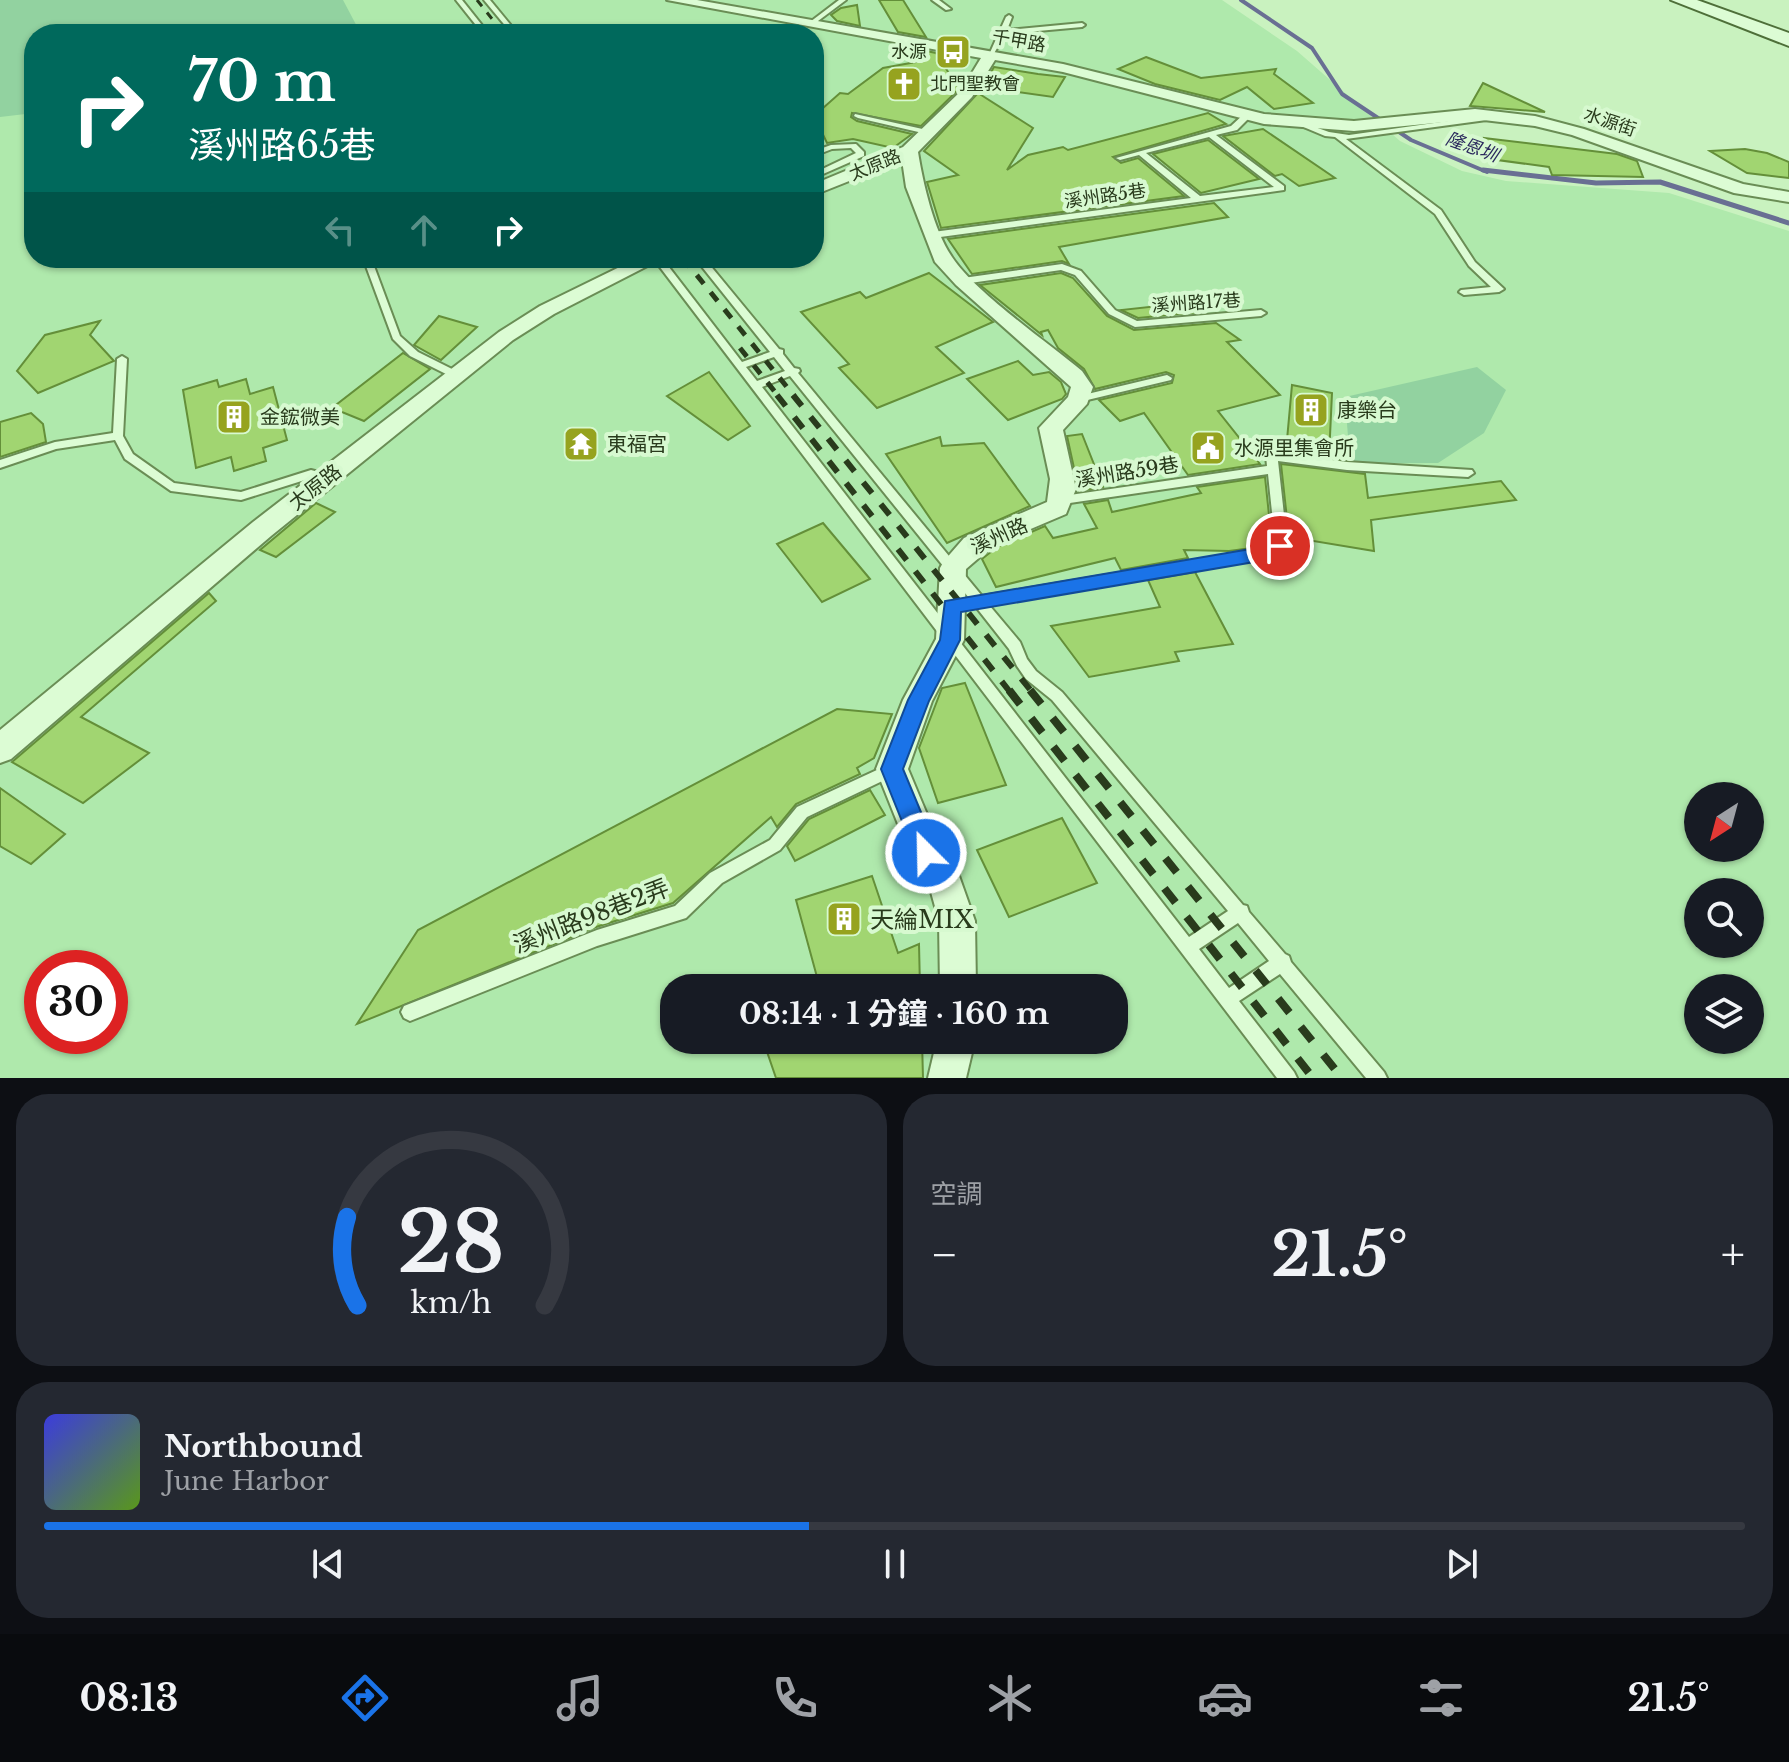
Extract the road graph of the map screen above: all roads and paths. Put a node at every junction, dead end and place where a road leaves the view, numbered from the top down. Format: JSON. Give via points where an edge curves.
{"nodes":[{"id":1,"x":459,"y":0,"type":"edge"},
{"id":2,"x":487,"y":0,"type":"edge"},
{"id":3,"x":674,"y":0,"type":"edge"},
{"id":4,"x":843,"y":0,"type":"edge"},
{"id":5,"x":935,"y":0,"type":"edge"},
{"id":6,"x":1680,"y":0,"type":"edge"},
{"id":7,"x":1705,"y":0,"type":"edge"},
{"id":8,"x":1731,"y":0,"type":"edge"},
{"id":9,"x":948,"y":9,"type":"dead end"},
{"id":10,"x":1009,"y":17,"type":"dead end"},
{"id":11,"x":1789,"y":21,"type":"edge"},
{"id":12,"x":812,"y":23,"type":"junction"},
{"id":13,"x":478,"y":24,"type":"edge"},
{"id":14,"x":506,"y":24,"type":"edge"},
{"id":15,"x":817,"y":24,"type":"edge"},
{"id":16,"x":824,"y":25,"type":"edge"},
{"id":17,"x":1082,"y":25,"type":"dead end"},
{"id":18,"x":1789,"y":30,"type":"edge"},
{"id":19,"x":1003,"y":32,"type":"junction"},
{"id":20,"x":1789,"y":40,"type":"edge"},
{"id":21,"x":990,"y":56,"type":"junction"},
{"id":22,"x":858,"y":116,"type":"dead end"},
{"id":23,"x":1247,"y":116,"type":"junction"},
{"id":24,"x":1298,"y":123,"type":"junction"},
{"id":25,"x":1419,"y":124,"type":"joint"},
{"id":26,"x":1360,"y":131,"type":"junction"},
{"id":27,"x":1210,"y":134,"type":"junction"},
{"id":28,"x":1339,"y":137,"type":"junction"},
{"id":29,"x":918,"y":142,"type":"junction"},
{"id":30,"x":824,"y":151,"type":"edge"},
{"id":31,"x":1142,"y":154,"type":"junction"},
{"id":32,"x":1120,"y":158,"type":"dead end"},
{"id":33,"x":824,"y":171,"type":"edge"},
{"id":34,"x":824,"y":185,"type":"edge"},
{"id":35,"x":1789,"y":197,"type":"edge"},
{"id":36,"x":1198,"y":199,"type":"junction"},
{"id":37,"x":933,"y":235,"type":"junction"},
{"id":38,"x":371,"y":268,"type":"edge"},
{"id":39,"x":635,"y":268,"type":"edge"},
{"id":40,"x":663,"y":268,"type":"edge"},
{"id":41,"x":708,"y":268,"type":"edge"},
{"id":42,"x":963,"y":281,"type":"junction"},
{"id":43,"x":1464,"y":292,"type":"dead end"},
{"id":44,"x":1261,"y":313,"type":"dead end"},
{"id":45,"x":779,"y":352,"type":"junction"},
{"id":46,"x":122,"y":359,"type":"dead end"},
{"id":47,"x":740,"y":366,"type":"junction"},
{"id":48,"x":795,"y":371,"type":"junction"},
{"id":49,"x":456,"y":375,"type":"junction"},
{"id":50,"x":1167,"y":378,"type":"dead end"},
{"id":51,"x":756,"y":385,"type":"junction"},
{"id":52,"x":1079,"y":399,"type":"junction"},
{"id":53,"x":118,"y":436,"type":"junction"},
{"id":54,"x":0,"y":464,"type":"edge"},
{"id":55,"x":1273,"y":469,"type":"junction"},
{"id":56,"x":1468,"y":473,"type":"dead end"},
{"id":57,"x":326,"y":478,"type":"junction"},
{"id":58,"x":1063,"y":500,"type":"junction"},
{"id":59,"x":953,"y":568,"type":"junction"},
{"id":60,"x":964,"y":604,"type":"junction"},
{"id":61,"x":950,"y":640,"type":"junction"},
{"id":62,"x":0,"y":749,"type":"edge"},
{"id":63,"x":892,"y":769,"type":"junction"},
{"id":64,"x":1241,"y":912,"type":"junction"},
{"id":65,"x":1188,"y":947,"type":"junction"},
{"id":66,"x":1283,"y":962,"type":"junction"},
{"id":67,"x":958,"y":974,"type":"edge"},
{"id":68,"x":1227,"y":999,"type":"junction"},
{"id":69,"x":410,"y":1012,"type":"dead end"},
{"id":70,"x":953,"y":1054,"type":"edge"},
{"id":71,"x":947,"y":1078,"type":"edge"},
{"id":72,"x":1288,"y":1078,"type":"edge"},
{"id":73,"x":1378,"y":1078,"type":"edge"}],
"edges":[{"from":1,"to":13,"type":"lane"},
{"from":2,"to":14,"type":"lane"},
{"from":3,"to":12,"type":"street","name":"千甲路"},
{"from":4,"to":12,"type":"lane"},
{"from":5,"to":9,"type":"lane"},
{"from":6,"to":20,"type":"street"},
{"from":7,"to":18,"type":"street"},
{"from":8,"to":11,"type":"street"},
{"from":10,"to":19,"type":"lane"},
{"from":12,"to":15,"type":"street","name":"千甲路"},
{"from":16,"to":21,"type":"street","name":"千甲路"},
{"from":17,"to":19,"type":"lane"},
{"from":19,"to":21,"type":"lane"},
{"from":21,"to":23,"type":"street","name":"千甲路","via":[[1063,68]]},
{"from":21,"to":29,"type":"street","name":"太原路","via":[[967,94]]},
{"from":22,"to":29,"type":"lane"},
{"from":23,"to":24,"type":"street","name":"千甲路"},
{"from":23,"to":27,"type":"lane","via":[[1234,128]]},
{"from":24,"to":26,"type":"street","name":"千甲路"},
{"from":24,"to":28,"type":"lane"},
{"from":25,"to":26,"type":"street","name":"千甲路"},
{"from":25,"to":35,"type":"street","name":"水源街","via":[[1475,114],[1557,126],[1740,189]]},
{"from":26,"to":28,"type":"lane"},
{"from":27,"to":31,"type":"lane"},
{"from":27,"to":36,"type":"lane","name":"溪州路5巷","via":[[1281,188]]},
{"from":28,"to":43,"type":"lane","via":[[1438,212],[1472,264],[1499,289]]},
{"from":29,"to":34,"type":"street","name":"太原路"},
{"from":29,"to":37,"type":"street","via":[[915,187]]},
{"from":30,"to":33,"type":"lane","via":[[853,146],[861,154]]},
{"from":31,"to":32,"type":"lane"},
{"from":31,"to":36,"type":"lane"},
{"from":36,"to":37,"type":"lane","name":"溪州路5巷"},
{"from":37,"to":42,"type":"street","via":[[942,258]]},
{"from":38,"to":49,"type":"lane","via":[[396,337],[414,354]]},
{"from":39,"to":49,"type":"street","name":"太原路","via":[[524,323]]},
{"from":40,"to":47,"type":"lane"},
{"from":41,"to":45,"type":"lane"},
{"from":42,"to":44,"type":"lane","name":"溪州路17巷","via":[[1062,267],[1078,273],[1112,312],[1135,324]]},
{"from":42,"to":52,"type":"street","via":[[1074,376],[1082,387]]},
{"from":45,"to":47,"type":"lane"},
{"from":45,"to":48,"type":"lane"},
{"from":46,"to":53,"type":"lane"},
{"from":47,"to":51,"type":"lane"},
{"from":48,"to":51,"type":"lane"},
{"from":48,"to":59,"type":"lane"},
{"from":49,"to":57,"type":"street","name":"太原路"},
{"from":50,"to":52,"type":"lane"},
{"from":51,"to":61,"type":"lane"},
{"from":52,"to":58,"type":"street","via":[[1051,428]]},
{"from":53,"to":54,"type":"lane","via":[[55,446]]},
{"from":53,"to":57,"type":"lane","via":[[129,456],[171,487],[241,496],[311,474]]},
{"from":55,"to":56,"type":"lane","name":"溪州路59巷","via":[[1272,456]]},
{"from":55,"to":58,"type":"lane","name":"溪州路59巷"},
{"from":55,"to":60,"type":"lane","via":[[1281,542],[1272,552]]},
{"from":57,"to":62,"type":"street","name":"太原路"},
{"from":58,"to":59,"type":"street","name":"溪州路","via":[[1048,515],[972,545]]},
{"from":59,"to":60,"type":"street","name":"溪州路"},
{"from":60,"to":61,"type":"street","name":"溪州路"},
{"from":60,"to":64,"type":"lane","via":[[1015,646],[1037,684],[1057,696]]},
{"from":61,"to":63,"type":"street","name":"溪州路","via":[[918,700]]},
{"from":61,"to":65,"type":"lane"},
{"from":63,"to":67,"type":"street","via":[[954,909]]},
{"from":63,"to":69,"type":"lane","name":"溪州路98巷2弄","via":[[802,812],[775,845],[716,878],[680,912],[597,938]]},
{"from":64,"to":65,"type":"lane"},
{"from":64,"to":66,"type":"lane"},
{"from":65,"to":68,"type":"lane"},
{"from":66,"to":68,"type":"lane"},
{"from":66,"to":73,"type":"lane"},
{"from":68,"to":72,"type":"lane"},
{"from":70,"to":71,"type":"street"}]}
